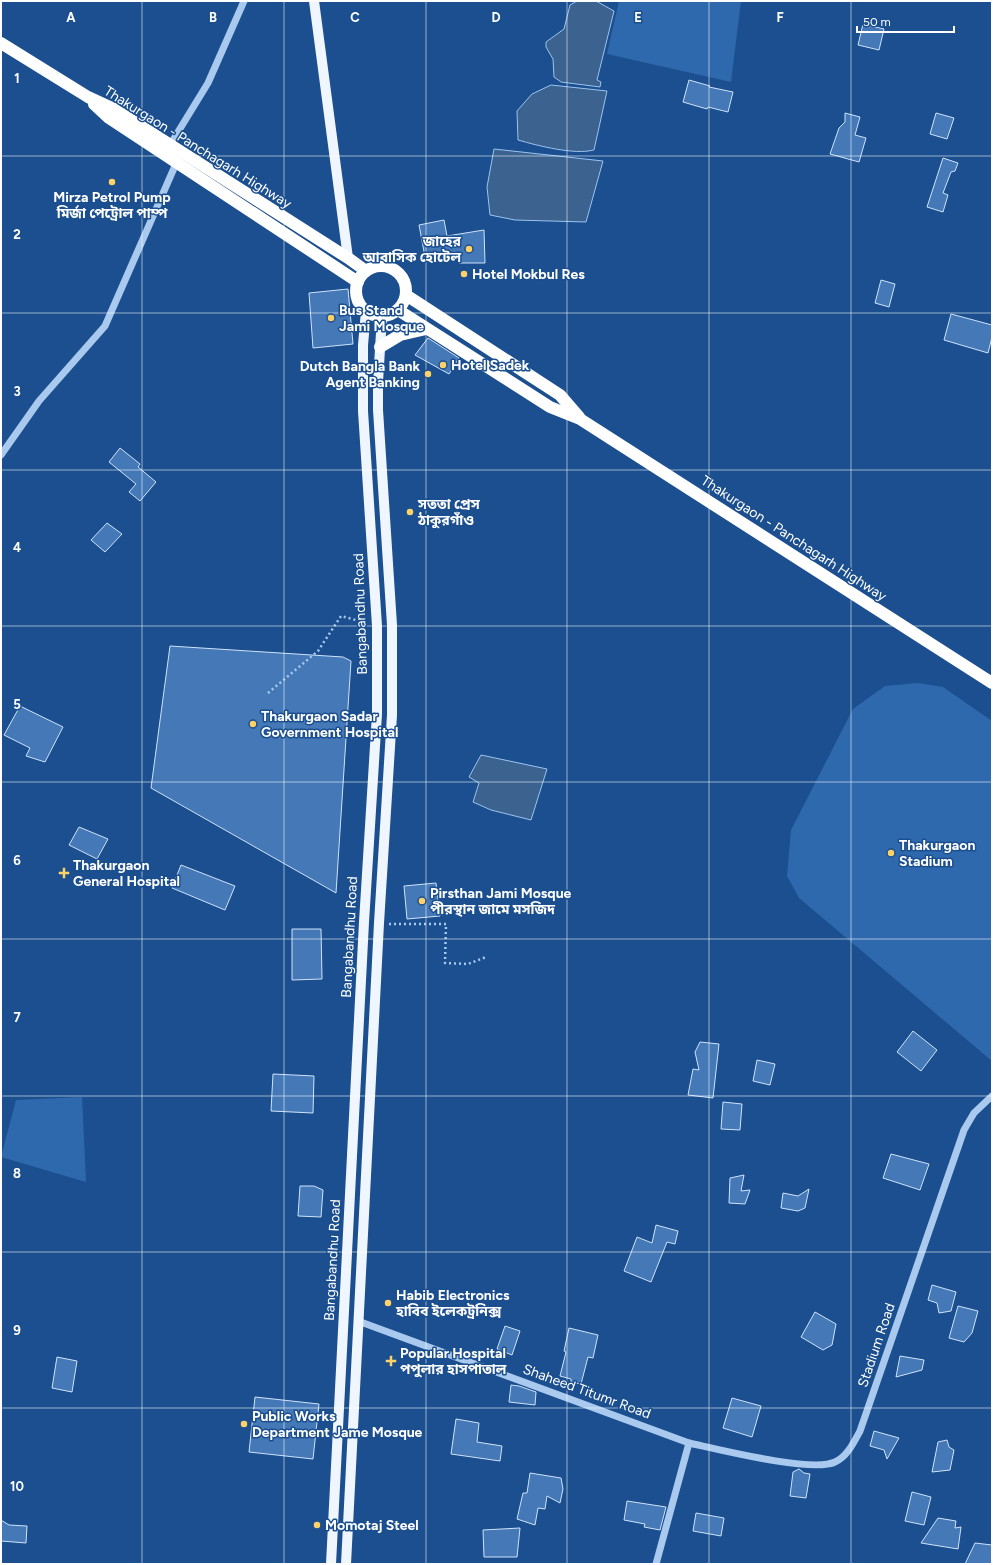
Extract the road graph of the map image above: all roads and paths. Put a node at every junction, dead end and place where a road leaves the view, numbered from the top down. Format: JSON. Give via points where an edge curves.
{"nodes":[{"id":1,"x":244,"y":1,"type":"edge"},
{"id":2,"x":314,"y":1,"type":"edge"},
{"id":3,"x":1,"y":43,"type":"edge"},
{"id":4,"x":88,"y":97,"type":"junction"},
{"id":5,"x":170,"y":145,"type":"junction"},
{"id":6,"x":179,"y":158,"type":"junction"},
{"id":7,"x":348,"y":258,"type":"junction"},
{"id":8,"x":366,"y":271,"type":"junction"},
{"id":9,"x":358,"y":282,"type":"junction"},
{"id":10,"x":406,"y":295,"type":"junction"},
{"id":11,"x":398,"y":310,"type":"junction"},
{"id":12,"x":366,"y":311,"type":"junction"},
{"id":13,"x":382,"y":316,"type":"junction"},
{"id":14,"x":426,"y":328,"type":"junction"},
{"id":15,"x":380,"y":347,"type":"junction"},
{"id":16,"x":580,"y":419,"type":"junction"},
{"id":17,"x":1,"y":455,"type":"edge"},
{"id":18,"x":377,"y":626,"type":"junction"},
{"id":19,"x":992,"y":683,"type":"edge"},
{"id":20,"x":268,"y":693,"type":"dead end"},
{"id":21,"x":379,"y":923,"type":"junction"},
{"id":22,"x":486,"y":957,"type":"dead end"},
{"id":23,"x":992,"y":1096,"type":"edge"},
{"id":24,"x":358,"y":1321,"type":"junction"},
{"id":25,"x":689,"y":1443,"type":"junction"},
{"id":26,"x":331,"y":1564,"type":"edge"},
{"id":27,"x":346,"y":1564,"type":"edge"},
{"id":28,"x":656,"y":1564,"type":"edge"}],
"edges":[{"from":1,"to":5,"type":"street","via":[[208,83]]},
{"from":2,"to":7,"type":"main road"},
{"from":3,"to":4,"type":"highway"},
{"from":4,"to":5,"type":"highway","name":"Thakurgaon - Panchagarh Highway","via":[[114,109]]},
{"from":4,"to":6,"type":"highway","name":"Thakurgaon - Panchagarh Highway","via":[[109,118]]},
{"from":5,"to":6,"type":"highway","name":"Thakurgaon - Panchagarh Highway"},
{"from":6,"to":7,"type":"highway","name":"Thakurgaon - Panchagarh Highway"},
{"from":6,"to":9,"type":"highway","name":"Thakurgaon - Panchagarh Highway"},
{"from":6,"to":17,"type":"street","via":[[105,326],[39,401]]},
{"from":7,"to":8,"type":"highway","name":"Thakurgaon - Panchagarh Highway"},
{"from":8,"to":9,"type":"highway"},
{"from":8,"to":10,"type":"highway","via":[[377,266],[388,267],[399,273],[405,283]]},
{"from":9,"to":12,"type":"highway","via":[[356,293],[359,303]]},
{"from":10,"to":11,"type":"highway"},
{"from":10,"to":16,"type":"highway","name":"Thakurgaon - Panchagarh Highway","via":[[560,395]]},
{"from":11,"to":13,"type":"highway"},
{"from":11,"to":14,"type":"highway","name":"Thakurgaon - Panchagarh Highway"},
{"from":12,"to":13,"type":"highway"},
{"from":12,"to":18,"type":"main road","name":"Bangabandhu Road","via":[[362,411]]},
{"from":13,"to":15,"type":"main road","name":"Bangabandhu Road"},
{"from":14,"to":15,"type":"highway","via":[[400,335]]},
{"from":14,"to":16,"type":"highway","name":"Thakurgaon - Panchagarh Highway","via":[[550,407]]},
{"from":15,"to":21,"type":"main road","name":"Bangabandhu Road","via":[[378,410],[392,625],[392,715]]},
{"from":16,"to":19,"type":"highway","name":"Thakurgaon - Panchagarh Highway"},
{"from":18,"to":20,"type":"path","via":[[341,616],[318,650]]},
{"from":18,"to":26,"type":"main road","name":"Bangabandhu Road","via":[[377,714]]},
{"from":21,"to":22,"type":"path","via":[[446,924],[445,963],[468,964]]},
{"from":21,"to":24,"type":"main road","name":"Bangabandhu Road"},
{"from":23,"to":25,"type":"street","name":"Stadium Road","via":[[974,1113],[964,1130],[860,1431],[850,1448],[835,1462],[820,1465],[796,1464]]},
{"from":24,"to":25,"type":"street","name":"Shaheed Titumr Road"},
{"from":24,"to":27,"type":"main road","name":"Bangabandhu Road"},
{"from":25,"to":28,"type":"street"}]}
